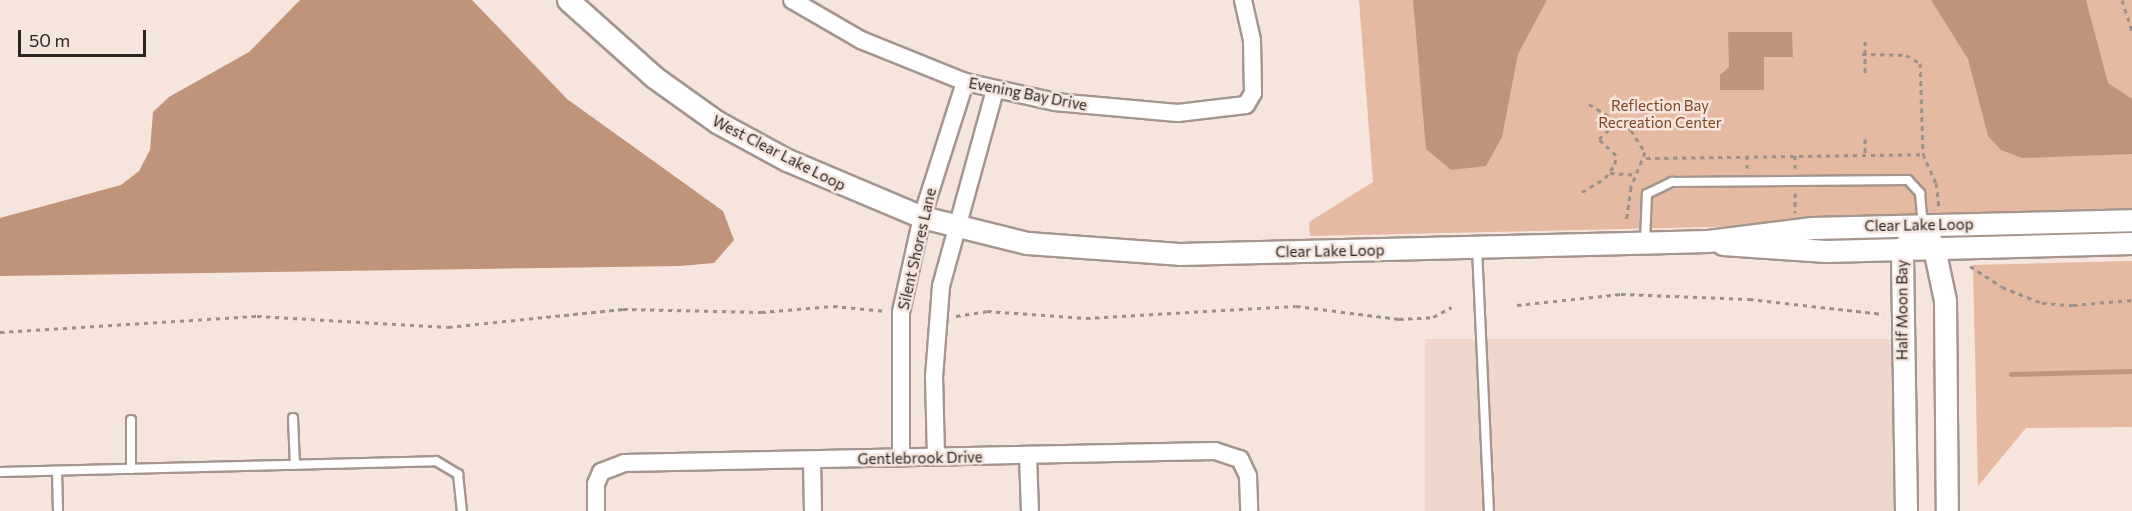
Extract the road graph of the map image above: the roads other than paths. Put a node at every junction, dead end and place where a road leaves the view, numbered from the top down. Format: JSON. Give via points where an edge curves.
{"nodes":[{"id":1,"x":568,"y":0,"type":"edge"},
{"id":2,"x":792,"y":0,"type":"edge"},
{"id":3,"x":1244,"y":0,"type":"edge"},
{"id":4,"x":965,"y":82,"type":"junction"},
{"id":5,"x":995,"y":90,"type":"junction"},
{"id":6,"x":922,"y":217,"type":"junction"},
{"id":7,"x":2132,"y":220,"type":"edge"},
{"id":8,"x":955,"y":225,"type":"junction"},
{"id":9,"x":1923,"y":225,"type":"junction"},
{"id":10,"x":1708,"y":241,"type":"junction"},
{"id":11,"x":1645,"y":243,"type":"junction"},
{"id":12,"x":2132,"y":243,"type":"edge"},
{"id":13,"x":1477,"y":248,"type":"junction"},
{"id":14,"x":1934,"y":248,"type":"junction"},
{"id":15,"x":1902,"y":249,"type":"junction"},
{"id":16,"x":293,"y":418,"type":"dead end"},
{"id":17,"x":131,"y":420,"type":"dead end"},
{"id":18,"x":1028,"y":456,"type":"junction"},
{"id":19,"x":936,"y":457,"type":"junction"},
{"id":20,"x":901,"y":458,"type":"junction"},
{"id":21,"x":812,"y":460,"type":"junction"},
{"id":22,"x":295,"y":465,"type":"junction"},
{"id":23,"x":131,"y":469,"type":"junction"},
{"id":24,"x":57,"y":471,"type":"junction"},
{"id":25,"x":0,"y":472,"type":"edge"},
{"id":26,"x":58,"y":511,"type":"edge"},
{"id":27,"x":462,"y":511,"type":"edge"},
{"id":28,"x":596,"y":511,"type":"edge"},
{"id":29,"x":813,"y":511,"type":"edge"},
{"id":30,"x":1030,"y":511,"type":"edge"},
{"id":31,"x":1249,"y":511,"type":"edge"},
{"id":32,"x":1489,"y":511,"type":"edge"},
{"id":33,"x":1906,"y":511,"type":"edge"},
{"id":34,"x":1947,"y":511,"type":"edge"}],
"edges":[{"from":1,"to":6,"type":"street","name":"West Clear Lake Loop","via":[[654,77],[717,122],[842,186]]},
{"from":2,"to":4,"type":"street","name":"Evening Bay Drive","via":[[861,40]]},
{"from":3,"to":5,"type":"street","name":"Evening Bay Drive","via":[[1252,40],[1253,93],[1246,105],[1178,113],[1120,111]]},
{"from":4,"to":5,"type":"street","name":"Evening Bay Drive"},
{"from":4,"to":6,"type":"street","name":"Silent Shores Lane"},
{"from":5,"to":8,"type":"street","name":"Silent Shores Lane"},
{"from":6,"to":8,"type":"street","name":"West Clear Lake Loop"},
{"from":6,"to":20,"type":"street","name":"Silent Shores Lane","via":[[901,312]]},
{"from":7,"to":9,"type":"street","name":"Clear Lake Loop"},
{"from":8,"to":13,"type":"street","name":"Clear Lake Loop","via":[[1027,243],[1100,251]]},
{"from":8,"to":19,"type":"street","name":"Silent Shores Lane","via":[[941,286],[934,377]]},
{"from":9,"to":10,"type":"street","name":"Clear Lake Loop","via":[[1765,231]]},
{"from":9,"to":11,"type":"lane","via":[[1920,193],[1908,180],[1672,182],[1647,194]]},
{"from":9,"to":14,"type":"street"},
{"from":9,"to":15,"type":"street","name":"Half Moon Bay"},
{"from":10,"to":11,"type":"street","name":"Clear Lake Loop"},
{"from":10,"to":15,"type":"street","name":"Clear Lake Loop","via":[[1752,249]]},
{"from":11,"to":13,"type":"street","name":"Clear Lake Loop"},
{"from":12,"to":14,"type":"street","name":"Clear Lake Loop"},
{"from":13,"to":32,"type":"lane"},
{"from":14,"to":15,"type":"street","name":"Clear Lake Loop"},
{"from":14,"to":34,"type":"street","via":[[1945,300]]},
{"from":15,"to":33,"type":"street","name":"Half Moon Bay"},
{"from":16,"to":22,"type":"lane"},
{"from":17,"to":23,"type":"lane"},
{"from":18,"to":19,"type":"street","name":"Gentlebrook Drive"},
{"from":18,"to":30,"type":"street"},
{"from":18,"to":31,"type":"street","name":"Gentlebrook Drive","via":[[1230,452],[1240,459],[1248,476]]},
{"from":19,"to":20,"type":"street","name":"Gentlebrook Drive"},
{"from":20,"to":21,"type":"street","name":"Gentlebrook Drive"},
{"from":21,"to":28,"type":"street","name":"Gentlebrook Drive","via":[[624,463],[601,472],[596,484]]},
{"from":21,"to":29,"type":"street"},
{"from":22,"to":23,"type":"lane"},
{"from":22,"to":27,"type":"lane","via":[[450,465],[462,483]]},
{"from":23,"to":24,"type":"lane"},
{"from":24,"to":25,"type":"lane"},
{"from":24,"to":26,"type":"lane"}]}
